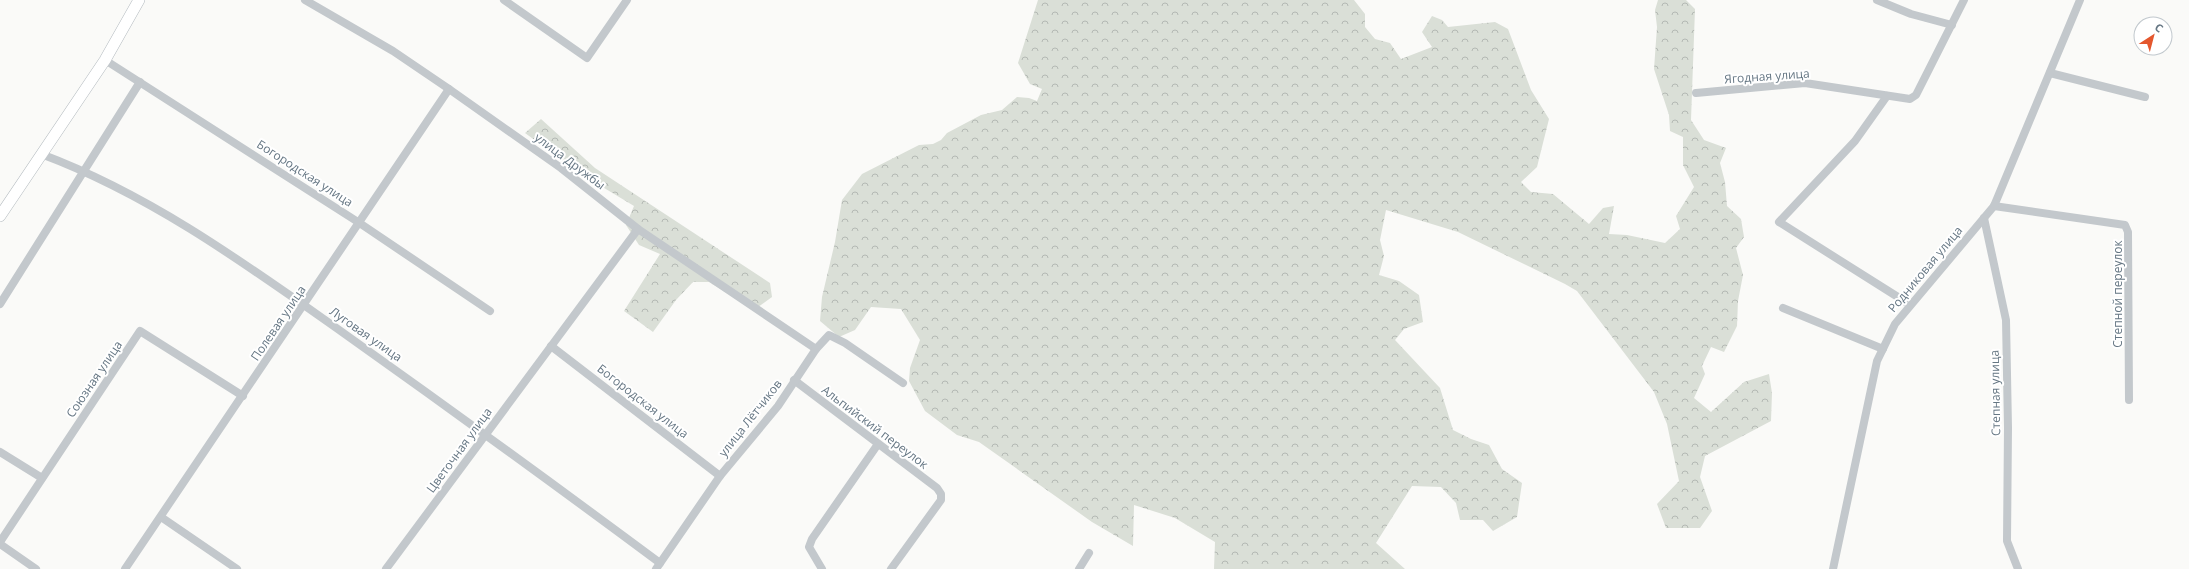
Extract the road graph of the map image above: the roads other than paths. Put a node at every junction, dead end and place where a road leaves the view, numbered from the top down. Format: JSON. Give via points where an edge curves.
{"nodes":[{"id":1,"x":138,"y":0,"type":"edge"},
{"id":2,"x":304,"y":0,"type":"edge"},
{"id":3,"x":504,"y":0,"type":"edge"},
{"id":4,"x":627,"y":0,"type":"edge"},
{"id":5,"x":1876,"y":0,"type":"edge"},
{"id":6,"x":1964,"y":0,"type":"edge"},
{"id":7,"x":2080,"y":0,"type":"edge"},
{"id":8,"x":1952,"y":25,"type":"junction"},
{"id":9,"x":105,"y":60,"type":"junction"},
{"id":10,"x":2050,"y":73,"type":"junction"},
{"id":11,"x":140,"y":82,"type":"junction"},
{"id":12,"x":449,"y":89,"type":"junction"},
{"id":13,"x":1696,"y":93,"type":"dead end"},
{"id":14,"x":1887,"y":96,"type":"junction"},
{"id":15,"x":2145,"y":97,"type":"dead end"},
{"id":16,"x":41,"y":154,"type":"junction"},
{"id":17,"x":84,"y":170,"type":"junction"},
{"id":18,"x":1994,"y":206,"type":"junction"},
{"id":19,"x":0,"y":216,"type":"edge"},
{"id":20,"x":1984,"y":218,"type":"junction"},
{"id":21,"x":358,"y":222,"type":"junction"},
{"id":22,"x":638,"y":229,"type":"junction"},
{"id":23,"x":0,"y":304,"type":"edge"},
{"id":24,"x":1909,"y":304,"type":"junction"},
{"id":25,"x":304,"y":305,"type":"junction"},
{"id":26,"x":1783,"y":308,"type":"dead end"},
{"id":27,"x":490,"y":311,"type":"dead end"},
{"id":28,"x":551,"y":346,"type":"junction"},
{"id":29,"x":816,"y":349,"type":"junction"},
{"id":30,"x":1883,"y":349,"type":"junction"},
{"id":31,"x":794,"y":380,"type":"junction"},
{"id":32,"x":903,"y":383,"type":"dead end"},
{"id":33,"x":243,"y":396,"type":"junction"},
{"id":34,"x":2129,"y":400,"type":"dead end"},
{"id":35,"x":486,"y":434,"type":"junction"},
{"id":36,"x":878,"y":444,"type":"junction"},
{"id":37,"x":0,"y":452,"type":"edge"},
{"id":38,"x":720,"y":476,"type":"junction"},
{"id":39,"x":42,"y":478,"type":"junction"},
{"id":40,"x":161,"y":517,"type":"junction"},
{"id":41,"x":0,"y":543,"type":"edge"},
{"id":42,"x":1089,"y":553,"type":"dead end"},
{"id":43,"x":658,"y":566,"type":"edge"},
{"id":44,"x":36,"y":569,"type":"edge"},
{"id":45,"x":125,"y":569,"type":"edge"},
{"id":46,"x":237,"y":569,"type":"edge"},
{"id":47,"x":386,"y":569,"type":"edge"},
{"id":48,"x":822,"y":569,"type":"edge"},
{"id":49,"x":891,"y":569,"type":"edge"},
{"id":50,"x":1079,"y":569,"type":"edge"},
{"id":51,"x":1833,"y":569,"type":"edge"},
{"id":52,"x":2018,"y":569,"type":"edge"}],
"edges":[{"from":1,"to":9,"type":"main road"},
{"from":2,"to":12,"type":"street","name":"улица Дружбы","via":[[393,51]]},
{"from":3,"to":4,"type":"street","via":[[587,58]]},
{"from":5,"to":8,"type":"street","via":[[1911,14]]},
{"from":6,"to":8,"type":"street","name":"Ягодная улица"},
{"from":7,"to":10,"type":"street","name":"Родниковая улица"},
{"from":8,"to":14,"type":"street","name":"Ягодная улица","via":[[1916,95],[1910,99]]},
{"from":9,"to":11,"type":"street","name":"Богородская улица"},
{"from":9,"to":16,"type":"main road"},
{"from":10,"to":15,"type":"street"},
{"from":10,"to":18,"type":"street","name":"Родниковая улица"},
{"from":11,"to":17,"type":"street"},
{"from":11,"to":21,"type":"street","name":"Богородская улица"},
{"from":12,"to":21,"type":"street","name":"Полевая улица"},
{"from":12,"to":22,"type":"street","name":"улица Дружбы","via":[[560,168]]},
{"from":13,"to":14,"type":"street","name":"Ягодная улица","via":[[1805,83]]},
{"from":14,"to":24,"type":"street","via":[[1855,141],[1779,222]]},
{"from":16,"to":17,"type":"street","name":"Луговая улица"},
{"from":16,"to":19,"type":"main road"},
{"from":17,"to":23,"type":"street"},
{"from":17,"to":25,"type":"street","name":"Луговая улица","via":[[176,219]]},
{"from":18,"to":20,"type":"street","name":"Родниковая улица"},
{"from":18,"to":34,"type":"street","name":"Степной переулок","via":[[2125,225],[2128,232]]},
{"from":20,"to":24,"type":"street","name":"Родниковая улица"},
{"from":20,"to":52,"type":"street","name":"Степная улица","via":[[2006,320],[2007,541]]},
{"from":21,"to":25,"type":"street","name":"Полевая улица"},
{"from":21,"to":27,"type":"street","name":"Богородская улица"},
{"from":22,"to":28,"type":"street","name":"Цветочная улица"},
{"from":22,"to":29,"type":"street","name":"улица Дружбы"},
{"from":24,"to":30,"type":"street","name":"Родниковая улица","via":[[1895,324]]},
{"from":25,"to":33,"type":"street","name":"Полевая улица"},
{"from":25,"to":35,"type":"street","name":"Луговая улица"},
{"from":26,"to":30,"type":"street"},
{"from":28,"to":35,"type":"street","name":"Цветочная улица"},
{"from":28,"to":38,"type":"street","name":"Богородская улица"},
{"from":29,"to":31,"type":"street","name":"улица Лётчиков"},
{"from":29,"to":32,"type":"street","name":"улица Лётчиков","via":[[829,335],[845,342]]},
{"from":30,"to":51,"type":"street","name":"Родниковая улица","via":[[1877,361]]},
{"from":31,"to":36,"type":"street","name":"Альпийский переулок"},
{"from":31,"to":38,"type":"street","name":"улица Лётчиков","via":[[778,406]]},
{"from":33,"to":39,"type":"street","name":"Союзная улица","via":[[140,331]]},
{"from":33,"to":40,"type":"street","name":"Полевая улица"},
{"from":35,"to":43,"type":"street","name":"Луговая улица"},
{"from":35,"to":47,"type":"street","name":"Цветочная улица"},
{"from":36,"to":48,"type":"street","via":[[812,538],[809,547]]},
{"from":36,"to":49,"type":"street","name":"Альпийский переулок","via":[[941,494],[941,500]]},
{"from":37,"to":39,"type":"street"},
{"from":38,"to":43,"type":"street","name":"улица Лётчиков"},
{"from":39,"to":41,"type":"street","name":"Союзная улица"},
{"from":40,"to":45,"type":"street","name":"Полевая улица"},
{"from":40,"to":46,"type":"street"},
{"from":41,"to":44,"type":"street","name":"Союзная улица"},
{"from":42,"to":50,"type":"street"}]}
